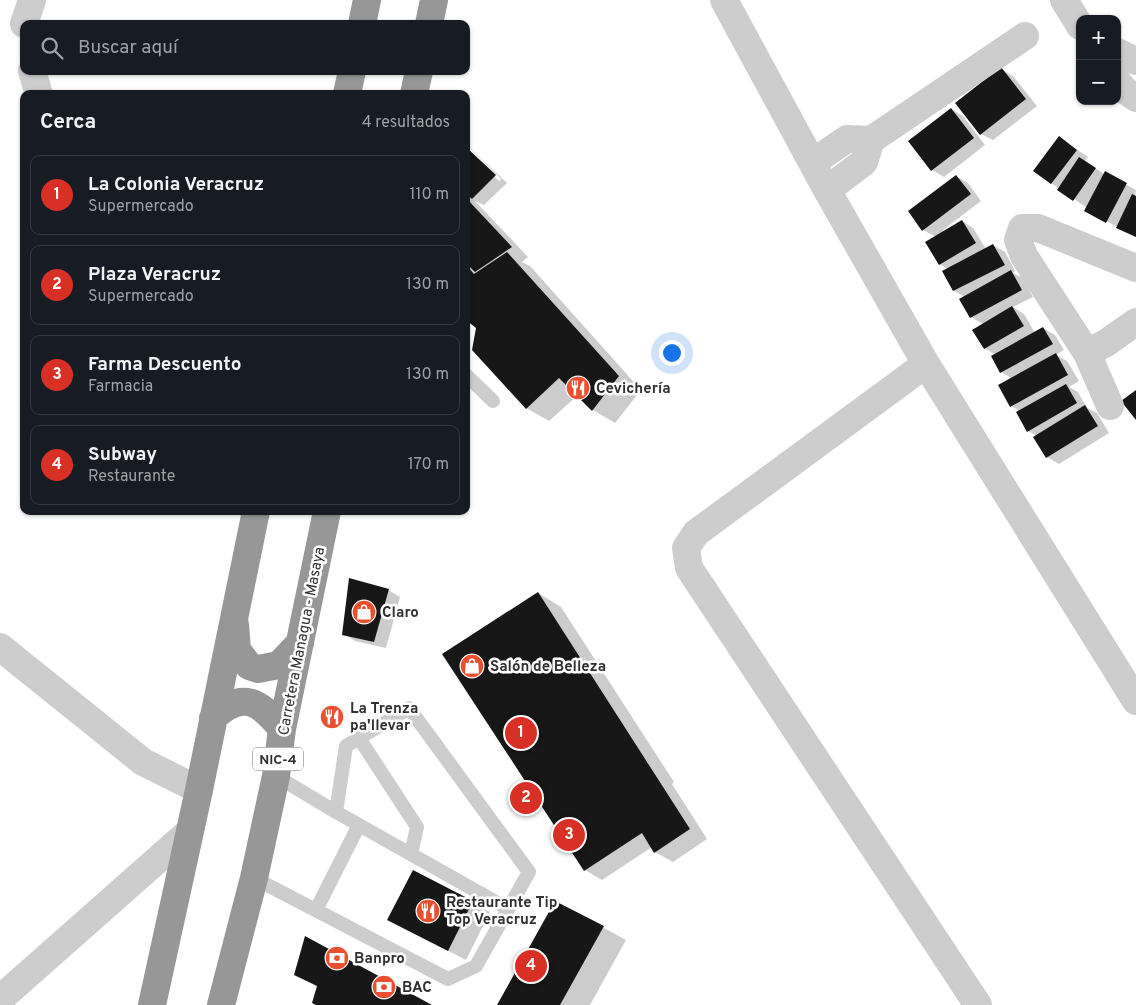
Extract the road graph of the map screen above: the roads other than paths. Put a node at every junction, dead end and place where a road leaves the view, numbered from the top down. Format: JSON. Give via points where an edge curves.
{"nodes":[{"id":1,"x":32,"y":0,"type":"edge"},
{"id":2,"x":367,"y":0,"type":"edge"},
{"id":3,"x":434,"y":0,"type":"edge"},
{"id":4,"x":724,"y":0,"type":"edge"},
{"id":5,"x":1064,"y":0,"type":"edge"},
{"id":6,"x":26,"y":20,"type":"edge"},
{"id":7,"x":363,"y":20,"type":"edge"},
{"id":8,"x":430,"y":20,"type":"edge"},
{"id":9,"x":1076,"y":20,"type":"edge"},
{"id":10,"x":1025,"y":36,"type":"dead end"},
{"id":11,"x":1121,"y":54,"type":"edge"},
{"id":12,"x":1136,"y":61,"type":"edge"},
{"id":13,"x":33,"y":75,"type":"edge"},
{"id":14,"x":351,"y":75,"type":"edge"},
{"id":15,"x":418,"y":75,"type":"edge"},
{"id":16,"x":1121,"y":86,"type":"edge"},
{"id":17,"x":38,"y":90,"type":"edge"},
{"id":18,"x":348,"y":90,"type":"edge"},
{"id":19,"x":415,"y":90,"type":"edge"},
{"id":20,"x":1136,"y":98,"type":"edge"},
{"id":21,"x":870,"y":140,"type":"junction"},
{"id":22,"x":813,"y":162,"type":"junction"},
{"id":23,"x":827,"y":190,"type":"junction"},
{"id":24,"x":1136,"y":268,"type":"edge"},
{"id":25,"x":1136,"y":322,"type":"edge"},
{"id":26,"x":1087,"y":353,"type":"junction"},
{"id":27,"x":926,"y":364,"type":"junction"},
{"id":28,"x":470,"y":378,"type":"edge"},
{"id":29,"x":493,"y":401,"type":"dead end"},
{"id":30,"x":1110,"y":406,"type":"dead end"},
{"id":31,"x":255,"y":515,"type":"edge"},
{"id":32,"x":326,"y":515,"type":"edge"},
{"id":33,"x":234,"y":614,"type":"junction"},
{"id":34,"x":300,"y":643,"type":"junction"},
{"id":35,"x":0,"y":647,"type":"edge"},
{"id":36,"x":1136,"y":701,"type":"edge"},
{"id":37,"x":213,"y":718,"type":"junction"},
{"id":38,"x":282,"y":729,"type":"junction"},
{"id":39,"x":359,"y":738,"type":"junction"},
{"id":40,"x":276,"y":776,"type":"junction"},
{"id":41,"x":199,"y":790,"type":"junction"},
{"id":42,"x":336,"y":812,"type":"junction"},
{"id":43,"x":359,"y":825,"type":"junction"},
{"id":44,"x":190,"y":830,"type":"junction"},
{"id":45,"x":412,"y":854,"type":"junction"},
{"id":46,"x":254,"y":878,"type":"junction"},
{"id":47,"x":508,"y":909,"type":"junction"},
{"id":48,"x":316,"y":910,"type":"junction"},
{"id":49,"x":1,"y":995,"type":"edge"},
{"id":50,"x":152,"y":1005,"type":"edge"},
{"id":51,"x":221,"y":1005,"type":"edge"},
{"id":52,"x":978,"y":1005,"type":"edge"}],
"edges":[{"from":1,"to":6,"type":"street"},
{"from":2,"to":7,"type":"highway"},
{"from":3,"to":8,"type":"highway"},
{"from":4,"to":22,"type":"street"},
{"from":5,"to":9,"type":"street"},
{"from":10,"to":21,"type":"street"},
{"from":11,"to":12,"type":"street"},
{"from":13,"to":17,"type":"street"},
{"from":14,"to":18,"type":"highway"},
{"from":15,"to":19,"type":"highway"},
{"from":16,"to":20,"type":"street"},
{"from":21,"to":22,"type":"street","via":[[847,139]]},
{"from":21,"to":23,"type":"street","via":[[864,162]]},
{"from":22,"to":23,"type":"street"},
{"from":23,"to":27,"type":"street"},
{"from":24,"to":26,"type":"street","via":[[1038,228],[1022,228],[1018,240],[1024,256]]},
{"from":25,"to":26,"type":"street"},
{"from":26,"to":30,"type":"street"},
{"from":27,"to":36,"type":"street"},
{"from":27,"to":52,"type":"street","via":[[696,533],[686,548],[689,568]]},
{"from":28,"to":29,"type":"lane"},
{"from":31,"to":33,"type":"highway"},
{"from":32,"to":34,"type":"highway","name":"Carretera Managua - Masaya","number":"NIC-4"},
{"from":33,"to":34,"type":"highway","via":[[237,650],[249,666],[258,669],[279,665]]},
{"from":33,"to":37,"type":"highway"},
{"from":34,"to":38,"type":"highway","name":"Carretera Managua - Masaya","number":"NIC-4"},
{"from":35,"to":41,"type":"street","via":[[144,762]]},
{"from":37,"to":38,"type":"highway","via":[[230,704],[244,701],[267,712]]},
{"from":37,"to":41,"type":"highway"},
{"from":38,"to":40,"type":"highway","name":"Carretera Managua - Masaya","number":"NIC-4"},
{"from":39,"to":42,"type":"lane","via":[[346,746]]},
{"from":39,"to":45,"type":"lane","via":[[417,827]]},
{"from":39,"to":47,"type":"lane","via":[[409,708],[529,872]]},
{"from":40,"to":42,"type":"lane"},
{"from":40,"to":46,"type":"highway","name":"Carretera Managua - Masaya","number":"NIC-4"},
{"from":41,"to":44,"type":"highway"},
{"from":42,"to":43,"type":"lane"},
{"from":43,"to":45,"type":"lane"},
{"from":43,"to":48,"type":"lane"},
{"from":44,"to":49,"type":"street"},
{"from":44,"to":50,"type":"highway"},
{"from":45,"to":47,"type":"lane"},
{"from":46,"to":48,"type":"lane"},
{"from":46,"to":51,"type":"highway","name":"Carretera Managua - Masaya","number":"NIC-4"},
{"from":47,"to":48,"type":"lane","via":[[476,966],[448,979]]}]}
